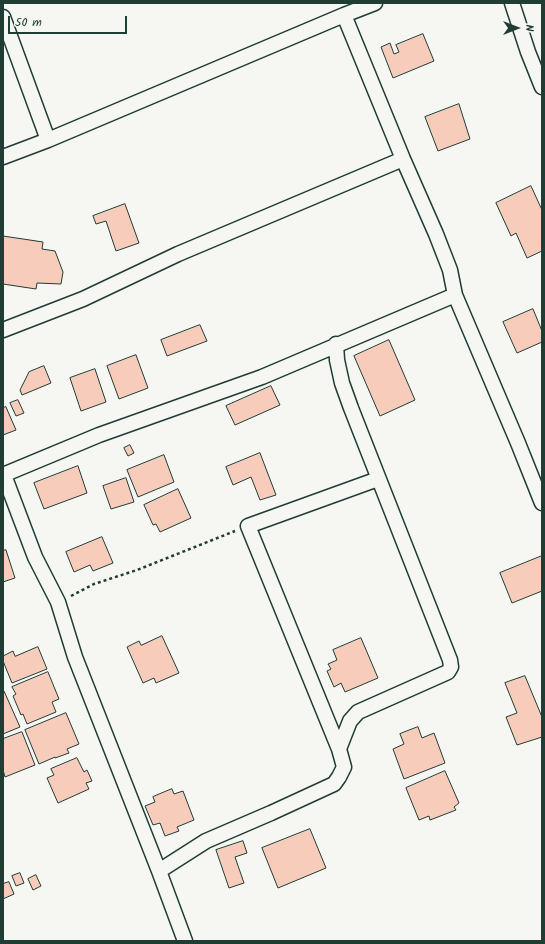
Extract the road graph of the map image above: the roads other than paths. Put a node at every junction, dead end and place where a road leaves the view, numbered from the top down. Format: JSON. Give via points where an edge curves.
{"nodes":[{"id":1,"x":375,"y":3,"type":"edge"},
{"id":2,"x":512,"y":3,"type":"edge"},
{"id":3,"x":344,"y":15,"type":"junction"},
{"id":4,"x":3,"y":17,"type":"edge"},
{"id":5,"x":542,"y":87,"type":"edge"},
{"id":6,"x":48,"y":140,"type":"junction"},
{"id":7,"x":3,"y":157,"type":"edge"},
{"id":8,"x":403,"y":159,"type":"junction"},
{"id":9,"x":455,"y":295,"type":"junction"},
{"id":10,"x":3,"y":330,"type":"edge"},
{"id":11,"x":336,"y":344,"type":"junction"},
{"id":12,"x":3,"y":475,"type":"edge"},
{"id":13,"x":378,"y":478,"type":"junction"},
{"id":14,"x":542,"y":503,"type":"edge"},
{"id":15,"x":339,"y":749,"type":"junction"},
{"id":16,"x":159,"y":871,"type":"junction"},
{"id":17,"x":185,"y":941,"type":"edge"}],
"edges":[{"from":1,"to":3,"type":"street"},
{"from":2,"to":5,"type":"street"},
{"from":3,"to":6,"type":"street"},
{"from":3,"to":8,"type":"street"},
{"from":4,"to":6,"type":"street"},
{"from":6,"to":7,"type":"street"},
{"from":8,"to":9,"type":"street","via":[[442,248]]},
{"from":8,"to":10,"type":"street","via":[[178,254],[83,299]]},
{"from":9,"to":11,"type":"street"},
{"from":9,"to":14,"type":"street"},
{"from":11,"to":12,"type":"street","via":[[262,376],[99,435]]},
{"from":11,"to":13,"type":"street","via":[[342,383]]},
{"from":12,"to":16,"type":"street","via":[[35,558],[58,602],[76,657]]},
{"from":13,"to":15,"type":"street","via":[[451,667],[448,672],[358,712],[350,721]]},
{"from":13,"to":15,"type":"street","via":[[248,526]]},
{"from":15,"to":16,"type":"street","via":[[344,766],[334,784],[206,841]]},
{"from":16,"to":17,"type":"street"}]}
